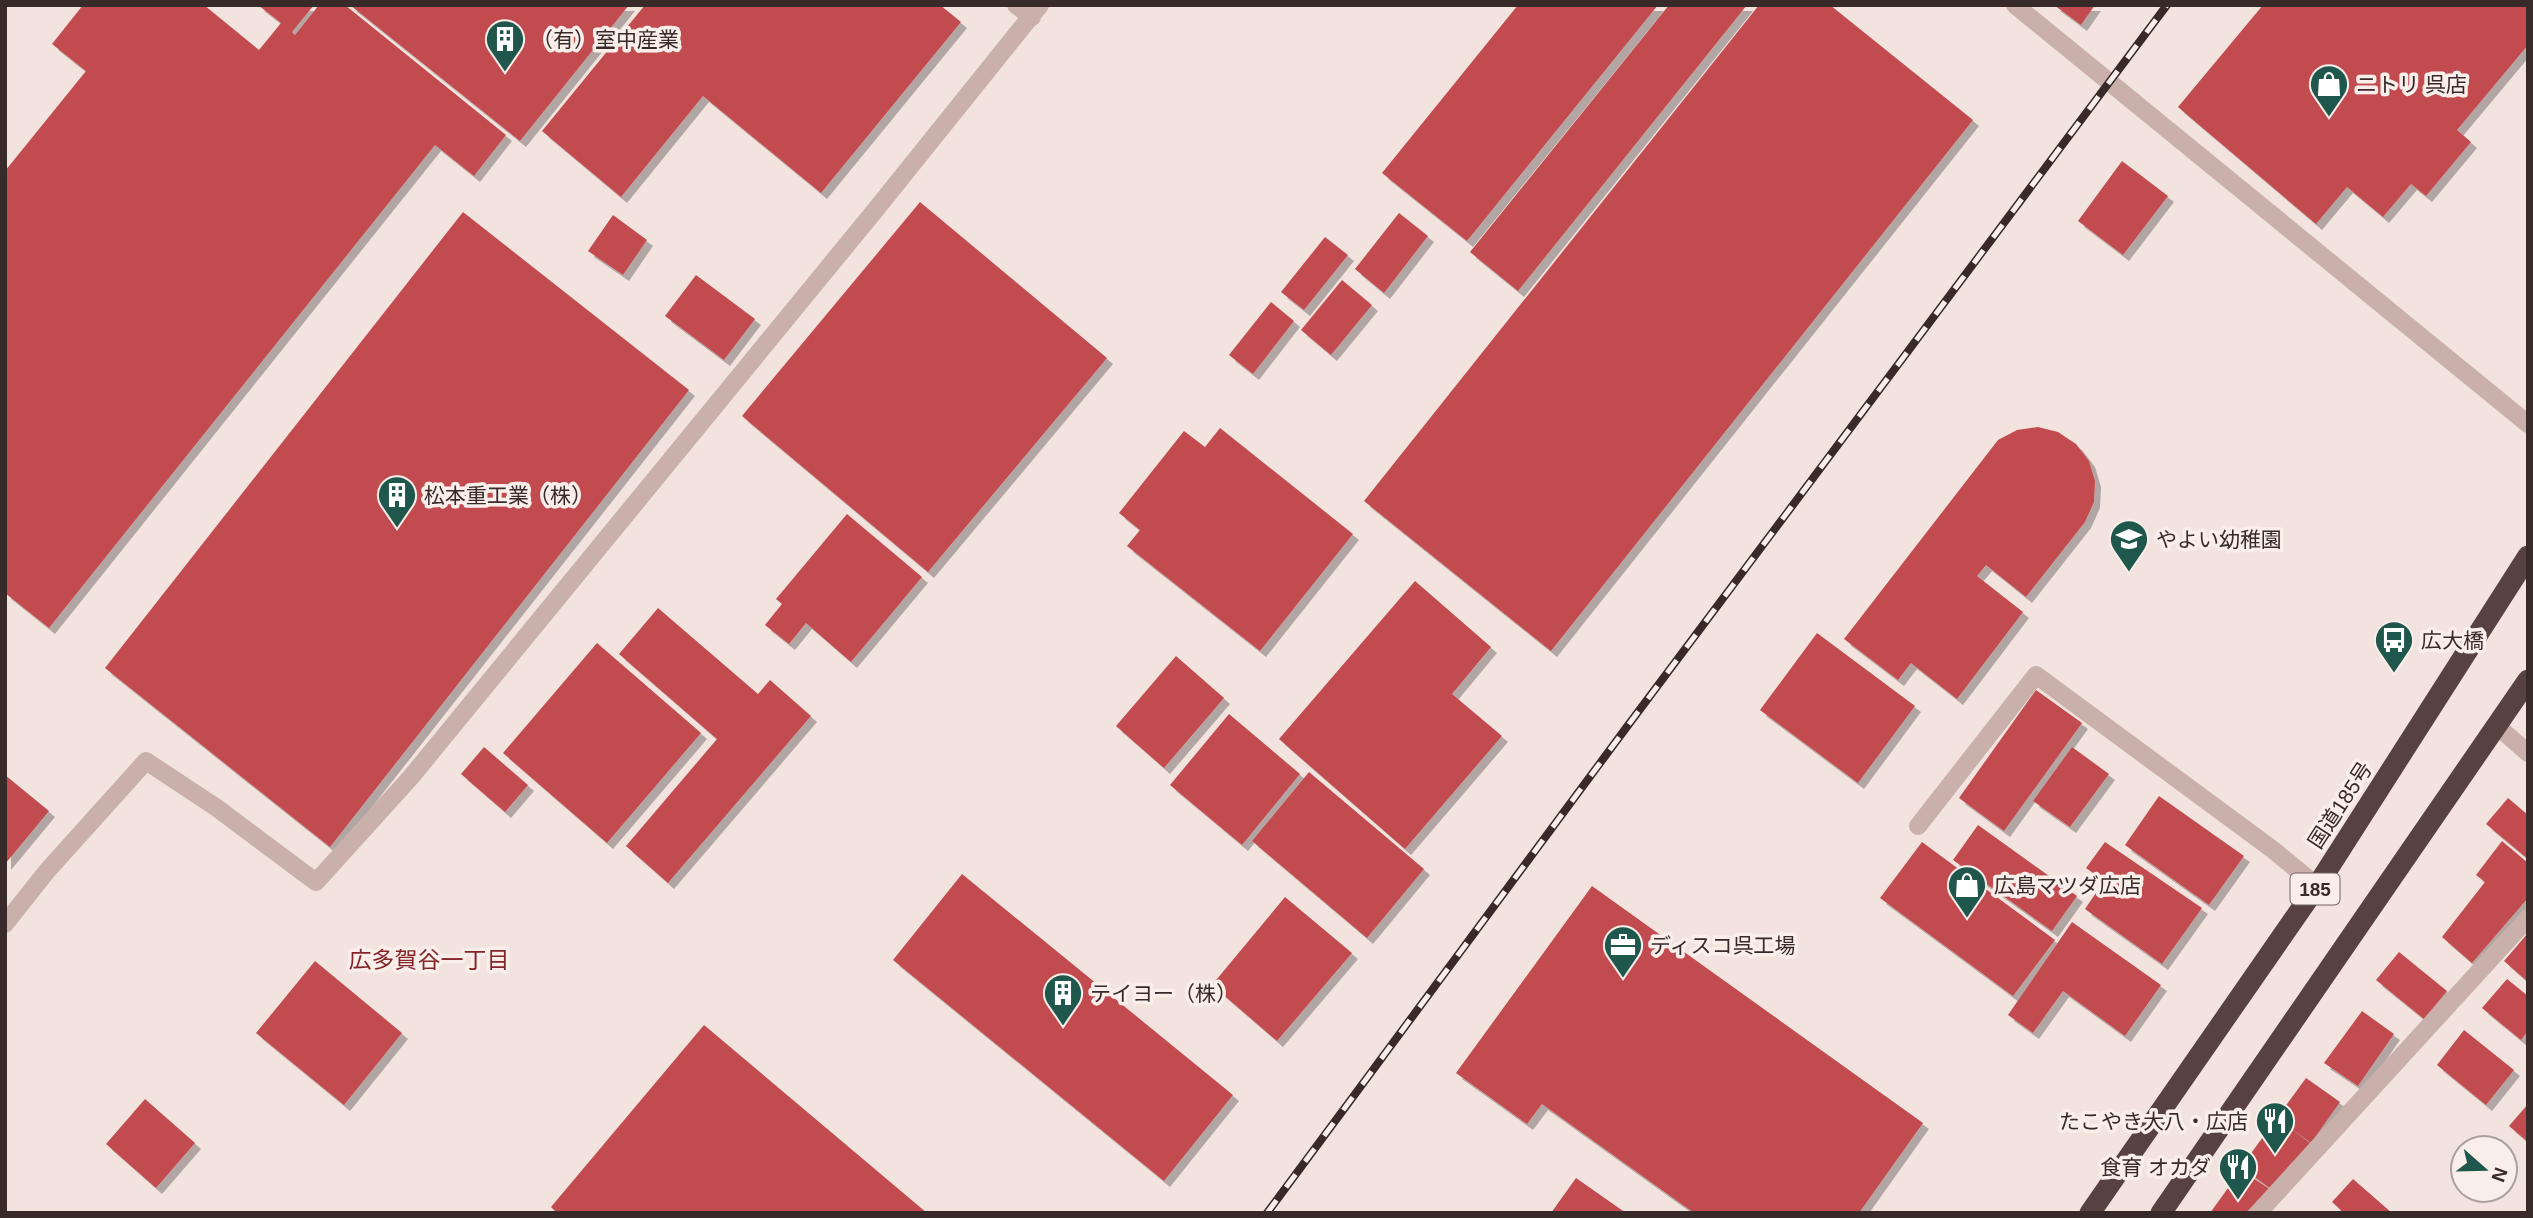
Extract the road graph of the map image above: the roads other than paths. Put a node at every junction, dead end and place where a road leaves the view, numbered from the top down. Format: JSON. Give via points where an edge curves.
{"nodes":[{"id":1,"x":1016,"y":5,"type":"edge"},
{"id":2,"x":2015,"y":5,"type":"edge"},
{"id":3,"x":1036,"y":11,"type":"edge"},
{"id":4,"x":2528,"y":424,"type":"edge"},
{"id":5,"x":2528,"y":556,"type":"edge"},
{"id":6,"x":2528,"y":680,"type":"edge"},
{"id":7,"x":2497,"y":726,"type":"junction"},
{"id":8,"x":2528,"y":753,"type":"edge"},
{"id":9,"x":1918,"y":826,"type":"dead end"},
{"id":10,"x":2317,"y":886,"type":"junction"},
{"id":11,"x":2528,"y":918,"type":"edge"},
{"id":12,"x":5,"y":924,"type":"edge"},
{"id":13,"x":2090,"y":1213,"type":"edge"},
{"id":14,"x":2161,"y":1213,"type":"edge"},
{"id":15,"x":2258,"y":1213,"type":"edge"}],
"edges":[{"from":1,"to":3,"type":"street"},
{"from":2,"to":4,"type":"street"},
{"from":3,"to":12,"type":"street","via":[[411,778],[316,882],[146,761]]},
{"from":5,"to":10,"type":"highway","name":"国道185号","number":"185"},
{"from":6,"to":7,"type":"highway","number":"185"},
{"from":7,"to":8,"type":"street"},
{"from":7,"to":14,"type":"highway","number":"185"},
{"from":9,"to":10,"type":"street","via":[[2036,675]]},
{"from":10,"to":13,"type":"highway","name":"国道185号","number":"185"},
{"from":11,"to":15,"type":"street"}]}
